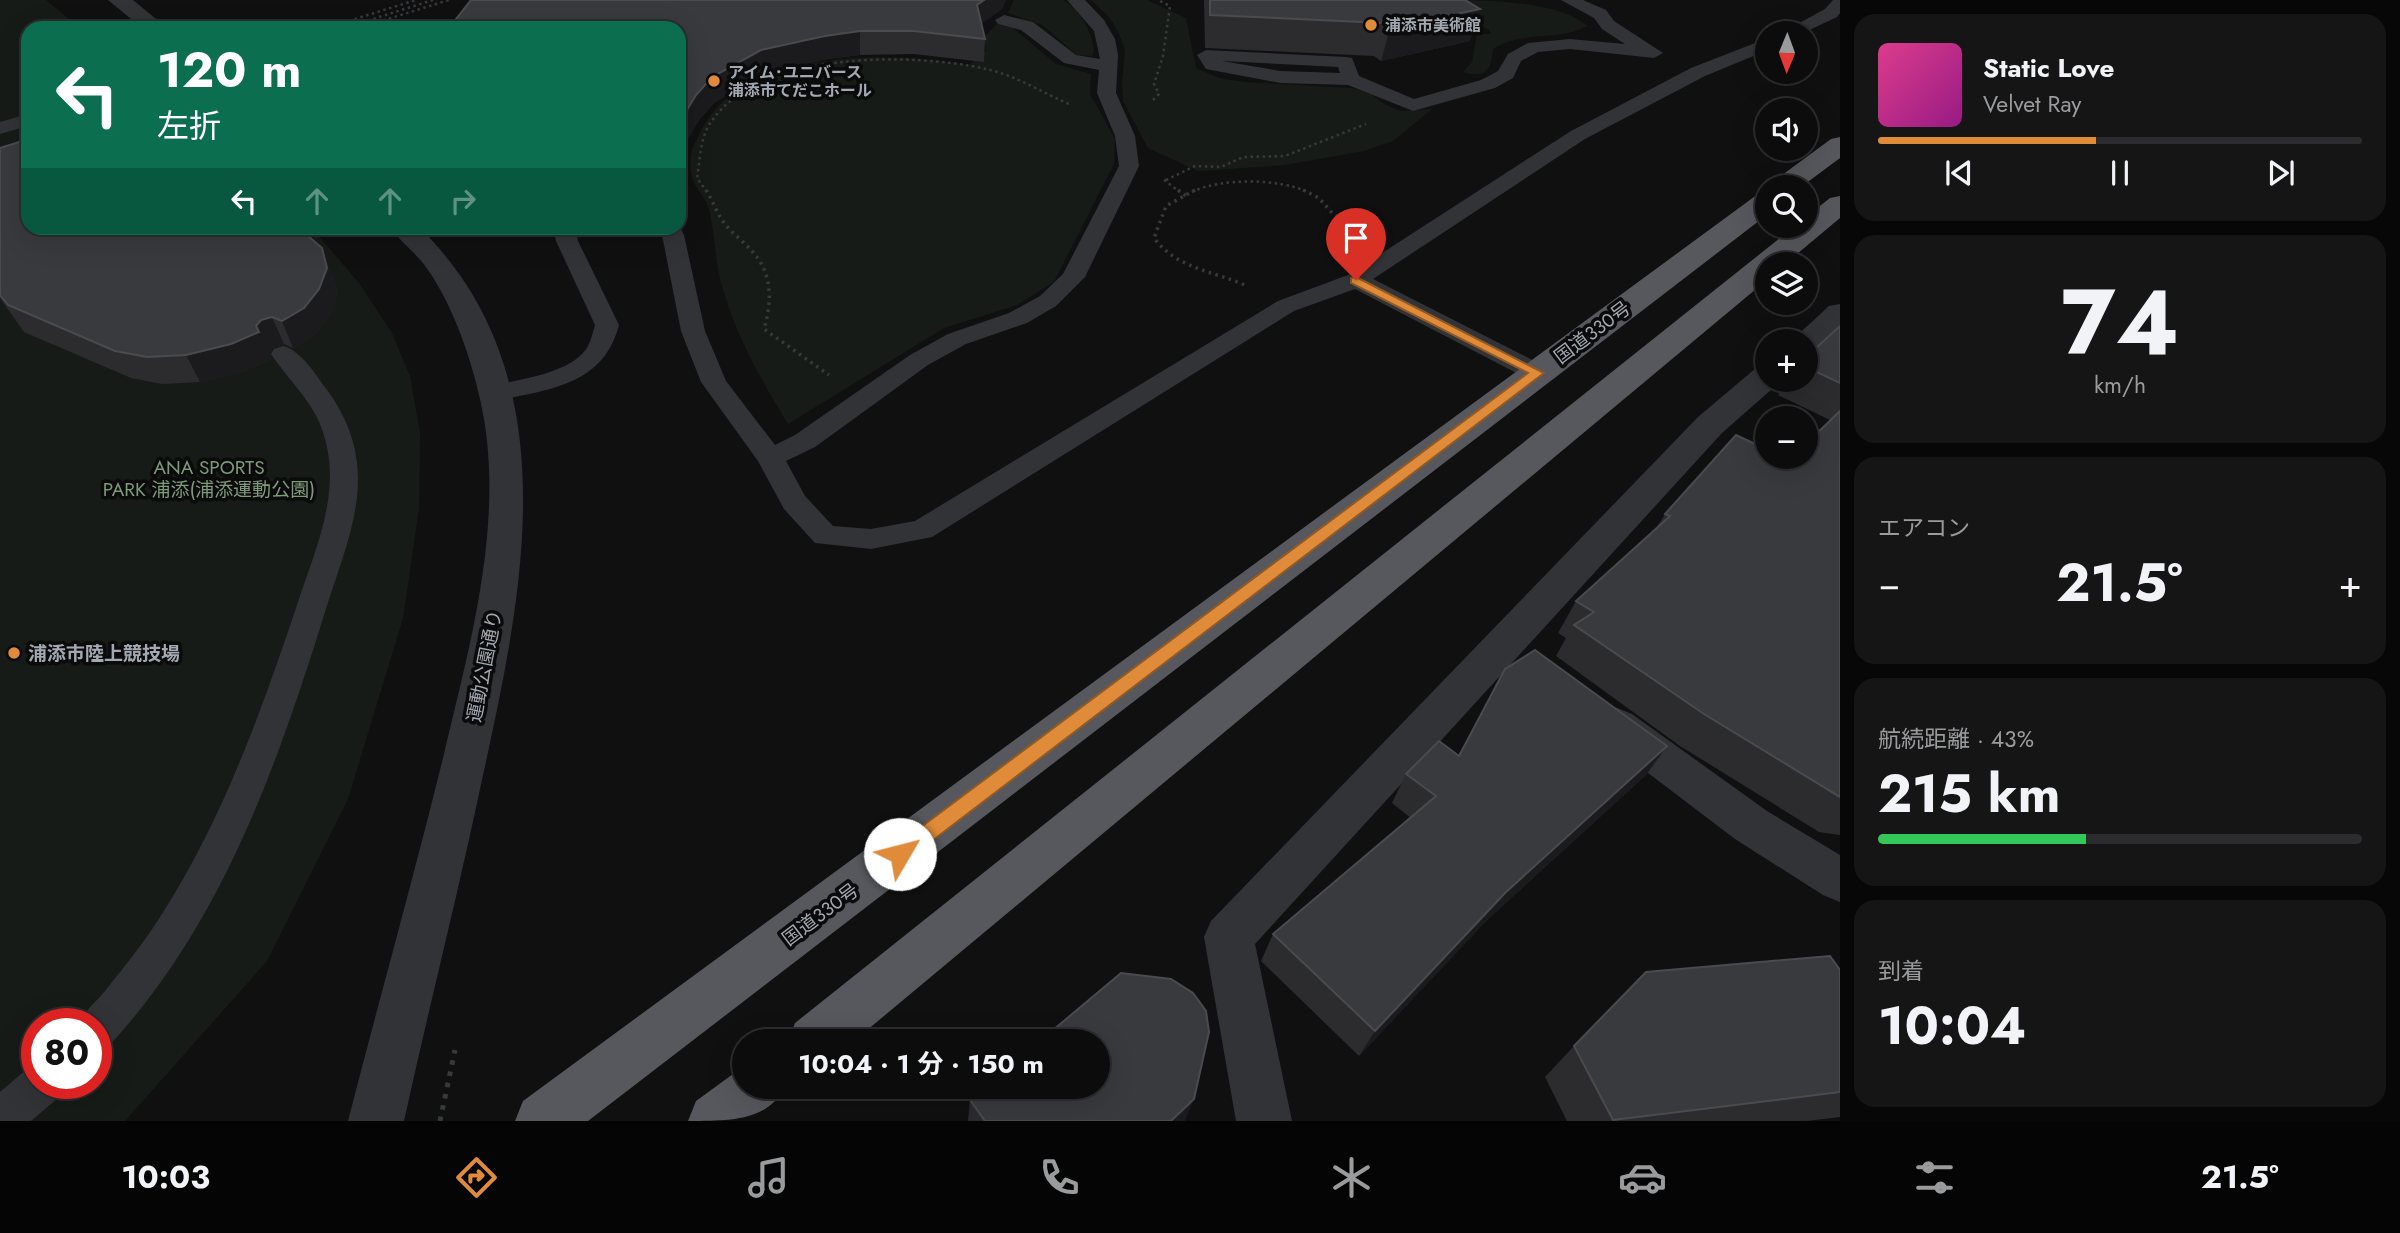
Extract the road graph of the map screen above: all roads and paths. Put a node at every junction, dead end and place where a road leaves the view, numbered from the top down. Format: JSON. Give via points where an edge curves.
{"nodes":[{"id":1,"x":119,"y":0,"type":"edge"},
{"id":2,"x":416,"y":0,"type":"edge"},
{"id":3,"x":433,"y":0,"type":"edge"},
{"id":4,"x":449,"y":0,"type":"edge"},
{"id":5,"x":1075,"y":0,"type":"edge"},
{"id":6,"x":1158,"y":0,"type":"edge"},
{"id":7,"x":1569,"y":0,"type":"edge"},
{"id":8,"x":1840,"y":3,"type":"edge"},
{"id":9,"x":1004,"y":20,"type":"dead end"},
{"id":10,"x":147,"y":21,"type":"edge"},
{"id":11,"x":348,"y":21,"type":"edge"},
{"id":12,"x":364,"y":21,"type":"edge"},
{"id":13,"x":382,"y":21,"type":"edge"},
{"id":14,"x":1815,"y":21,"type":"edge"},
{"id":15,"x":1755,"y":48,"type":"edge"},
{"id":16,"x":1654,"y":53,"type":"junction"},
{"id":17,"x":1108,"y":66,"type":"junction"},
{"id":18,"x":1698,"y":72,"type":"junction"},
{"id":19,"x":1351,"y":79,"type":"junction"},
{"id":20,"x":1413,"y":105,"type":"junction"},
{"id":21,"x":1111,"y":108,"type":"junction"},
{"id":22,"x":21,"y":122,"type":"edge"},
{"id":23,"x":0,"y":128,"type":"edge"},
{"id":24,"x":1840,"y":145,"type":"edge"},
{"id":25,"x":1800,"y":175,"type":"edge"},
{"id":26,"x":1165,"y":180,"type":"dead end"},
{"id":27,"x":1840,"y":204,"type":"edge"},
{"id":28,"x":1755,"y":210,"type":"edge"},
{"id":29,"x":412,"y":235,"type":"edge"},
{"id":30,"x":566,"y":235,"type":"edge"},
{"id":31,"x":673,"y":235,"type":"edge"},
{"id":32,"x":1400,"y":250,"type":"junction"},
{"id":33,"x":1356,"y":280,"type":"junction"},
{"id":34,"x":1286,"y":306,"type":"junction"},
{"id":35,"x":1840,"y":313,"type":"edge"},
{"id":36,"x":1818,"y":332,"type":"edge"},
{"id":37,"x":283,"y":354,"type":"dead end"},
{"id":38,"x":1537,"y":373,"type":"junction"},
{"id":39,"x":1755,"y":386,"type":"edge"},
{"id":40,"x":496,"y":393,"type":"junction"},
{"id":41,"x":866,"y":398,"type":"junction"},
{"id":42,"x":770,"y":458,"type":"junction"},
{"id":43,"x":1583,"y":701,"type":"edge"},
{"id":44,"x":1840,"y":880,"type":"edge"},
{"id":45,"x":112,"y":1010,"type":"edge"},
{"id":46,"x":829,"y":1029,"type":"edge"},
{"id":47,"x":456,"y":1042,"type":"dead end"},
{"id":48,"x":24,"y":1099,"type":"edge"},
{"id":49,"x":743,"y":1099,"type":"edge"},
{"id":50,"x":0,"y":1120,"type":"edge"},
{"id":51,"x":376,"y":1121,"type":"edge"},
{"id":52,"x":440,"y":1121,"type":"edge"},
{"id":53,"x":543,"y":1121,"type":"edge"},
{"id":54,"x":716,"y":1121,"type":"edge"},
{"id":55,"x":1264,"y":1121,"type":"edge"}],
"edges":[{"from":1,"to":10,"type":"street"},
{"from":2,"to":11,"type":"path"},
{"from":3,"to":12,"type":"path"},
{"from":4,"to":13,"type":"path"},
{"from":5,"to":17,"type":"lane","via":[[1096,19],[1105,37]]},
{"from":6,"to":21,"type":"path","via":[[1170,6],[1164,66],[1154,84],[1159,94],[1149,104]]},
{"from":7,"to":16,"type":"lane","via":[[1600,14],[1631,43]]},
{"from":8,"to":14,"type":"lane"},
{"from":9,"to":17,"type":"lane","via":[[1027,26],[1070,59]]},
{"from":15,"to":18,"type":"lane"},
{"from":16,"to":18,"type":"lane"},
{"from":16,"to":20,"type":"lane","via":[[1570,44],[1534,47],[1514,58],[1506,74],[1488,84]]},
{"from":17,"to":21,"type":"lane","via":[[1106,94]]},
{"from":18,"to":32,"type":"lane","via":[[1578,135]]},
{"from":19,"to":19,"type":"lane","via":[[1280,76],[1212,65],[1206,55],[1346,62]]},
{"from":19,"to":20,"type":"lane"},
{"from":20,"to":26,"type":"path","via":[[1302,151],[1242,157],[1221,167],[1195,166]]},
{"from":21,"to":41,"type":"lane","via":[[1127,134],[1129,166],[1073,277],[1048,301],[1018,318],[957,339]]},
{"from":21,"to":41,"type":"path","via":[[1072,105],[1021,79],[985,68],[887,60],[804,69],[769,79],[742,92],[712,120],[702,143],[697,178],[723,222],[755,254],[771,289],[764,329]]},
{"from":22,"to":23,"type":"lane"},
{"from":24,"to":25,"type":"highway"},
{"from":27,"to":46,"type":"highway"},
{"from":28,"to":38,"type":"highway","name":"国道330号"},
{"from":29,"to":40,"type":"street","name":"運動公園通り","via":[[436,260],[464,308]]},
{"from":30,"to":40,"type":"lane","via":[[607,325],[600,348],[561,377]]},
{"from":31,"to":42,"type":"lane","via":[[693,331],[714,382]]},
{"from":32,"to":33,"type":"lane"},
{"from":32,"to":34,"type":"path","via":[[1334,214],[1320,198],[1295,186],[1267,182],[1205,185],[1166,206],[1154,239],[1162,252],[1177,262],[1229,276]]},
{"from":33,"to":34,"type":"lane"},
{"from":33,"to":38,"type":"lane"},
{"from":34,"to":42,"type":"lane","via":[[922,530],[871,540],[825,536],[794,502]]},
{"from":35,"to":36,"type":"street"},
{"from":37,"to":45,"type":"lane","via":[[329,409],[340,442],[344,479],[337,525],[253,780],[214,862],[166,942]]},
{"from":38,"to":53,"type":"highway","name":"国道330号"},
{"from":39,"to":55,"type":"street","via":[[1710,425],[1521,656],[1229,937]]},
{"from":40,"to":51,"type":"street","name":"運動公園通り","via":[[506,462],[506,517],[490,649]]},
{"from":41,"to":42,"type":"lane","via":[[806,441]]},
{"from":43,"to":44,"type":"street","via":[[1751,825]]},
{"from":47,"to":52,"type":"path"},
{"from":48,"to":50,"type":"lane"},
{"from":49,"to":54,"type":"highway"}]}
